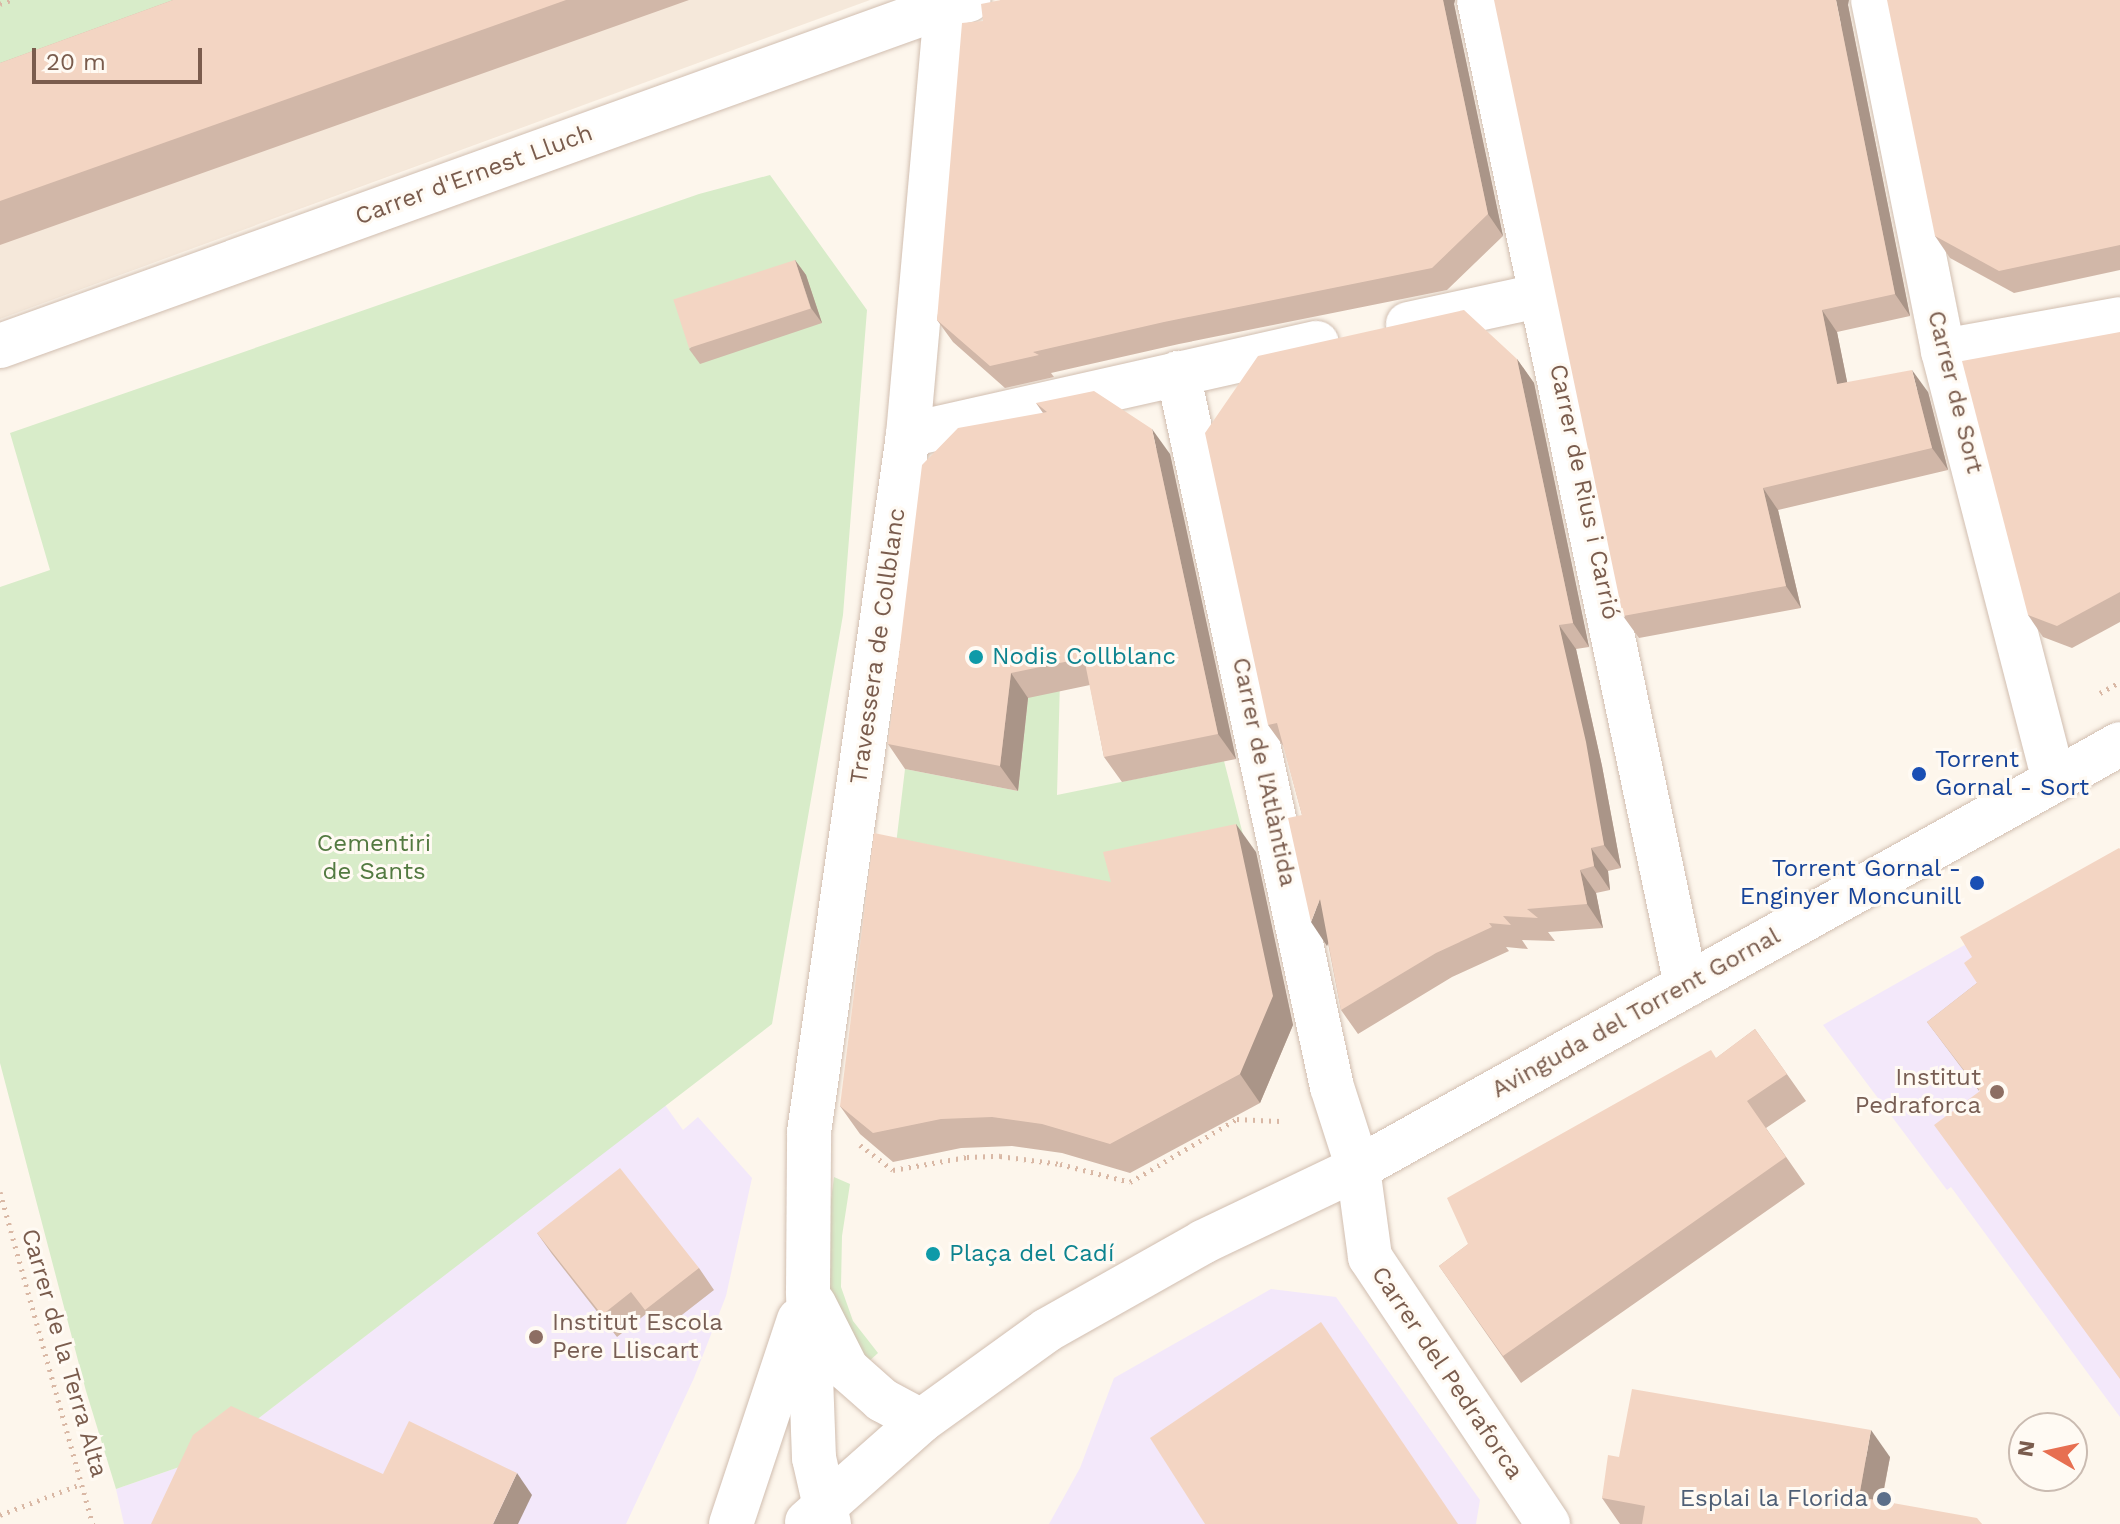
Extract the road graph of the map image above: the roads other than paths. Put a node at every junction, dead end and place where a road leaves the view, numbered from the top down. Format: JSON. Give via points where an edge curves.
{"nodes":[{"id":1,"x":1479,"y":0,"type":"edge"},
{"id":2,"x":1873,"y":0,"type":"edge"},
{"id":3,"x":954,"y":2,"type":"edge"},
{"id":4,"x":1542,"y":295,"type":"junction"},
{"id":5,"x":2120,"y":319,"type":"edge"},
{"id":6,"x":0,"y":346,"type":"edge"},
{"id":7,"x":1943,"y":351,"type":"junction"},
{"id":8,"x":1178,"y":373,"type":"junction"},
{"id":9,"x":908,"y":435,"type":"junction"},
{"id":10,"x":2120,"y":744,"type":"edge"},
{"id":11,"x":2054,"y":780,"type":"junction"},
{"id":12,"x":1686,"y":985,"type":"junction"},
{"id":13,"x":1358,"y":1168,"type":"junction"},
{"id":14,"x":808,"y":1291,"type":"junction"},
{"id":15,"x":921,"y":1421,"type":"junction"},
{"id":16,"x":820,"y":1518,"type":"edge"},
{"id":17,"x":731,"y":1524,"type":"edge"},
{"id":18,"x":1547,"y":1524,"type":"edge"}],
"edges":[{"from":1,"to":4,"type":"street","name":"Carrer de Rius i Carrió"},
{"from":2,"to":7,"type":"street","name":"Carrer de Sort"},
{"from":3,"to":6,"type":"street","name":"Carrer d'Ernest Lluch"},
{"from":3,"to":9,"type":"street","name":"Travessera de Collblanc"},
{"from":4,"to":8,"type":"street"},
{"from":4,"to":12,"type":"street","name":"Carrer de Rius i Carrió"},
{"from":5,"to":7,"type":"street"},
{"from":7,"to":11,"type":"street","name":"Carrer de Sort"},
{"from":8,"to":9,"type":"street"},
{"from":8,"to":13,"type":"street","name":"Carrer de l'Atlàntida","via":[[1332,1087]]},
{"from":9,"to":14,"type":"street","name":"Travessera de Collblanc","via":[[809,1132]]},
{"from":10,"to":11,"type":"street","name":"Avinguda del Torrent Gornal"},
{"from":11,"to":12,"type":"street","name":"Avinguda del Torrent Gornal"},
{"from":12,"to":13,"type":"street","name":"Avinguda del Torrent Gornal"},
{"from":13,"to":15,"type":"street","name":"Avinguda del Torrent Gornal","via":[[1189,1250],[1047,1330]]},
{"from":13,"to":18,"type":"street","name":"Carrer del Pedraforca","via":[[1370,1257]]},
{"from":14,"to":15,"type":"street","via":[[847,1369],[882,1400]]},
{"from":14,"to":16,"type":"street"},
{"from":14,"to":17,"type":"street"},
{"from":15,"to":16,"type":"street"}]}
